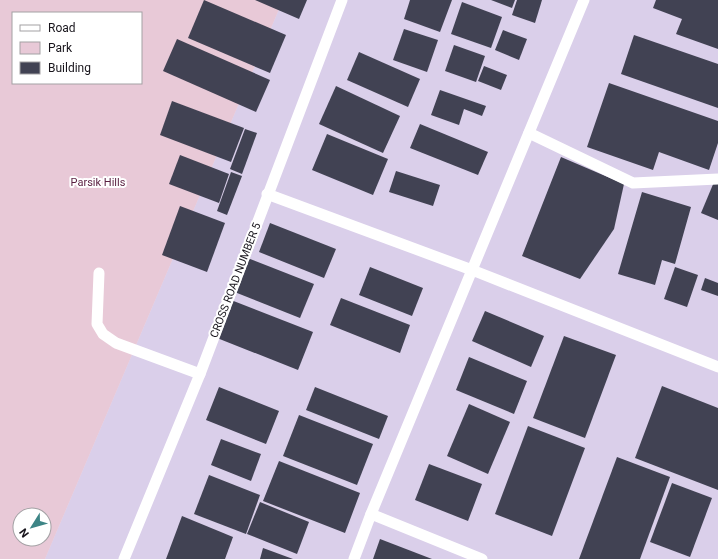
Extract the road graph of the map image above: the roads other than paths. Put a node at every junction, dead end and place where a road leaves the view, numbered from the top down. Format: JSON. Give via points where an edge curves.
{"nodes":[{"id":1,"x":342,"y":0,"type":"edge"},
{"id":2,"x":584,"y":0,"type":"edge"},
{"id":3,"x":529,"y":133,"type":"junction"},
{"id":4,"x":718,"y":179,"type":"edge"},
{"id":5,"x":267,"y":194,"type":"junction"},
{"id":6,"x":472,"y":270,"type":"junction"},
{"id":7,"x":98,"y":273,"type":"dead end"},
{"id":8,"x":718,"y":367,"type":"edge"},
{"id":9,"x":200,"y":374,"type":"junction"},
{"id":10,"x":371,"y":514,"type":"junction"},
{"id":11,"x":124,"y":559,"type":"edge"},
{"id":12,"x":354,"y":559,"type":"edge"},
{"id":13,"x":482,"y":559,"type":"edge"}],
"edges":[{"from":1,"to":5,"type":"street","name":"CROSS ROAD NUMBER 5"},
{"from":2,"to":3,"type":"street"},
{"from":3,"to":4,"type":"street","via":[[633,183]]},
{"from":3,"to":6,"type":"street"},
{"from":5,"to":6,"type":"street"},
{"from":5,"to":9,"type":"street","name":"CROSS ROAD NUMBER 5"},
{"from":6,"to":8,"type":"street"},
{"from":6,"to":10,"type":"street"},
{"from":7,"to":9,"type":"street","via":[[97,324],[103,334],[116,343]]},
{"from":9,"to":11,"type":"street","name":"CROSS ROAD NUMBER 5"},
{"from":10,"to":12,"type":"street"},
{"from":10,"to":13,"type":"street"}]}
